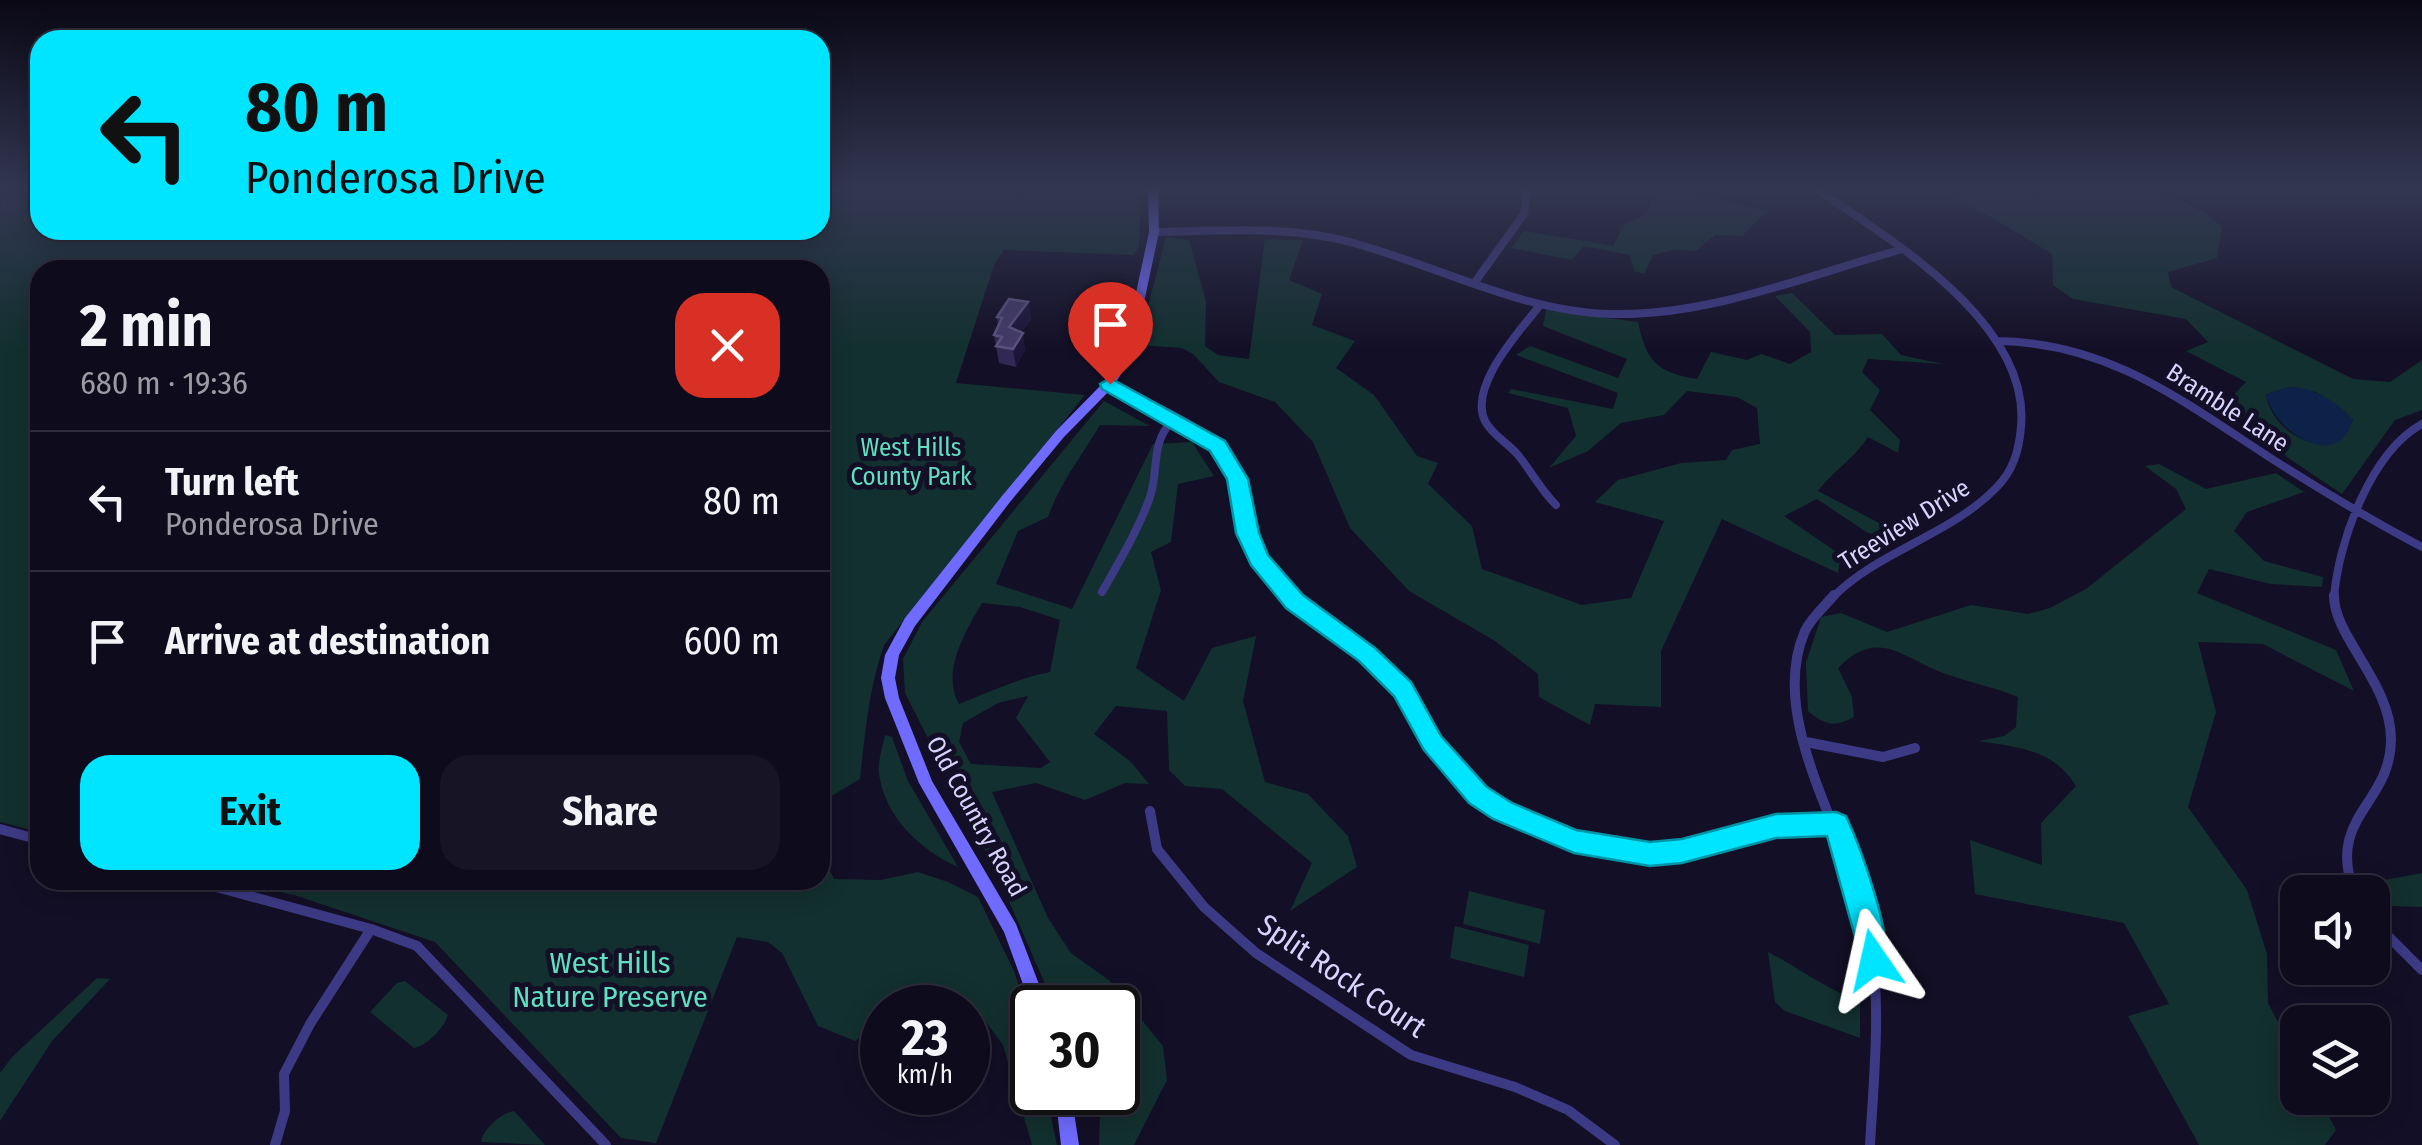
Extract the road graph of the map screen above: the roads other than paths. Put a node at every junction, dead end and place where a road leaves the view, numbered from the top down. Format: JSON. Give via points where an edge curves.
{"nodes":[{"id":1,"x":1152,"y":243,"type":"edge"},
{"id":2,"x":1351,"y":243,"type":"edge"},
{"id":3,"x":1503,"y":243,"type":"edge"},
{"id":4,"x":1890,"y":243,"type":"edge"},
{"id":5,"x":1899,"y":250,"type":"junction"},
{"id":6,"x":1475,"y":282,"type":"junction"},
{"id":7,"x":1540,"y":305,"type":"junction"},
{"id":8,"x":1998,"y":341,"type":"junction"},
{"id":9,"x":1110,"y":384,"type":"junction"},
{"id":10,"x":1173,"y":420,"type":"junction"},
{"id":11,"x":2422,"y":424,"type":"edge"},
{"id":12,"x":1556,"y":504,"type":"dead end"},
{"id":13,"x":2360,"y":514,"type":"junction"},
{"id":14,"x":2422,"y":547,"type":"edge"},
{"id":15,"x":1102,"y":592,"type":"dead end"},
{"id":16,"x":1806,"y":742,"type":"junction"},
{"id":17,"x":1915,"y":748,"type":"dead end"},
{"id":18,"x":1150,"y":811,"type":"dead end"},
{"id":19,"x":1836,"y":824,"type":"junction"},
{"id":20,"x":0,"y":829,"type":"edge"},
{"id":21,"x":30,"y":837,"type":"edge"},
{"id":22,"x":2349,"y":875,"type":"edge"},
{"id":23,"x":228,"y":890,"type":"edge"},
{"id":24,"x":371,"y":929,"type":"junction"},
{"id":25,"x":2390,"y":938,"type":"edge"},
{"id":26,"x":2422,"y":970,"type":"edge"},
{"id":27,"x":1032,"y":985,"type":"edge"},
{"id":28,"x":1066,"y":1115,"type":"edge"},
{"id":29,"x":275,"y":1145,"type":"edge"},
{"id":30,"x":606,"y":1145,"type":"edge"},
{"id":31,"x":1070,"y":1145,"type":"edge"},
{"id":32,"x":1615,"y":1145,"type":"edge"},
{"id":33,"x":1870,"y":1145,"type":"edge"}],
"edges":[{"from":1,"to":9,"type":"main road","name":"Old Country Road","via":[[1132,334]]},
{"from":2,"to":6,"type":"street"},
{"from":3,"to":6,"type":"street"},
{"from":4,"to":5,"type":"street","name":"Treeview Drive"},
{"from":5,"to":7,"type":"street","via":[[1688,308],[1614,314]]},
{"from":5,"to":8,"type":"street","name":"Treeview Drive","via":[[1962,298]]},
{"from":6,"to":7,"type":"street"},
{"from":7,"to":12,"type":"street","via":[[1484,385],[1481,404],[1486,422]]},
{"from":8,"to":13,"type":"street","name":"Bramble Lane","via":[[2053,344],[2114,362]]},
{"from":8,"to":16,"type":"street","name":"Treeview Drive","via":[[2021,398],[2021,447],[1978,503],[1824,601],[1797,646],[1794,704]]},
{"from":9,"to":10,"type":"street"},
{"from":9,"to":27,"type":"main road","name":"Old Country Road","via":[[1050,447],[910,622],[892,654],[888,678],[926,783],[1011,928]]},
{"from":10,"to":15,"type":"street","via":[[1154,447],[1152,495]]},
{"from":10,"to":19,"type":"street","via":[[1218,446],[1232,466],[1259,559],[1294,602],[1403,689],[1452,770],[1502,811],[1574,841],[1650,854],[1776,826]]},
{"from":11,"to":13,"type":"street","via":[[2382,458]]},
{"from":13,"to":14,"type":"street","name":"Bramble Lane"},
{"from":13,"to":22,"type":"street","via":[[2334,604],[2374,679],[2391,738],[2382,785],[2348,834]]},
{"from":16,"to":17,"type":"street","via":[[1883,757]]},
{"from":16,"to":19,"type":"street","name":"Treeview Drive"},
{"from":18,"to":32,"type":"street","name":"Split Rock Court","via":[[1156,849],[1204,907],[1256,954],[1412,1055],[1568,1110]]},
{"from":19,"to":33,"type":"street","name":"Treeview Drive","via":[[1874,960]]},
{"from":20,"to":21,"type":"street"},
{"from":23,"to":24,"type":"street"},
{"from":24,"to":29,"type":"street","via":[[284,1074],[285,1111]]},
{"from":24,"to":30,"type":"street","via":[[417,946]]},
{"from":25,"to":26,"type":"street"},
{"from":28,"to":31,"type":"main road"}]}
